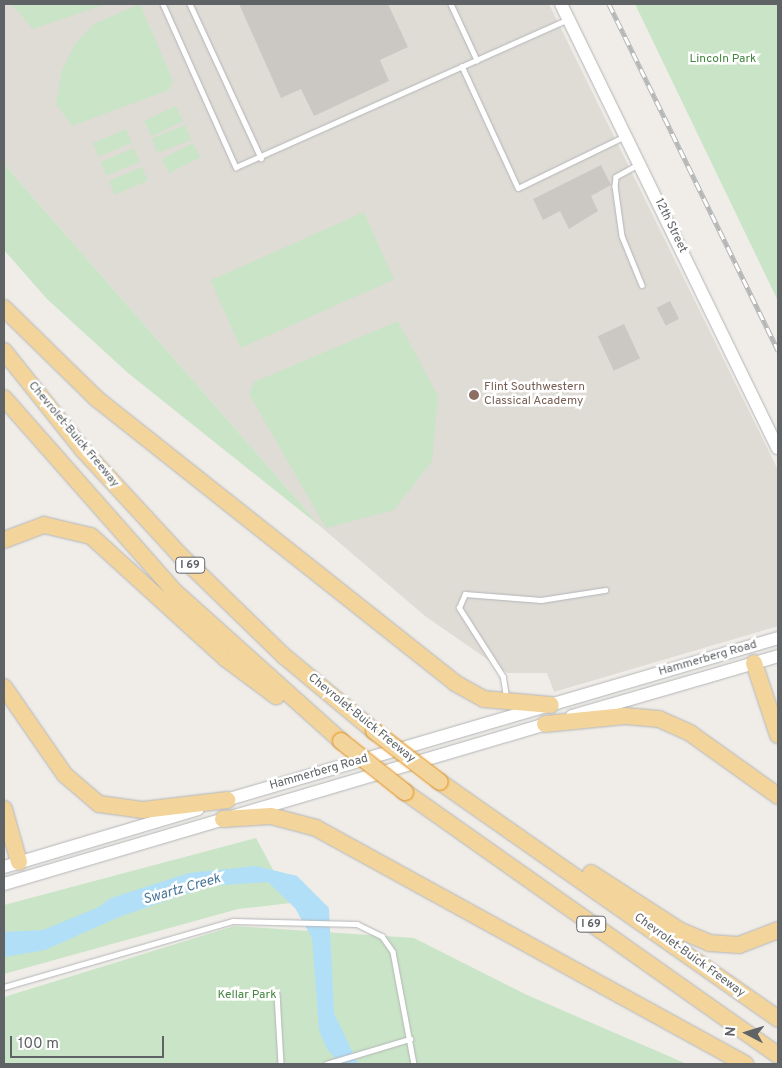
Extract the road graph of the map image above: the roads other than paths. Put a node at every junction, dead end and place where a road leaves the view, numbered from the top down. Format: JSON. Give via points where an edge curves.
{"nodes":[{"id":1,"x":163,"y":4,"type":"edge"},
{"id":2,"x":190,"y":4,"type":"edge"},
{"id":3,"x":452,"y":4,"type":"edge"},
{"id":4,"x":561,"y":4,"type":"edge"},
{"id":5,"x":568,"y":19,"type":"junction"},
{"id":6,"x":477,"y":60,"type":"junction"},
{"id":7,"x":462,"y":66,"type":"junction"},
{"id":8,"x":625,"y":135,"type":"junction"},
{"id":9,"x":261,"y":158,"type":"junction"},
{"id":10,"x":639,"y":164,"type":"junction"},
{"id":11,"x":642,"y":284,"type":"dead end"},
{"id":12,"x":4,"y":308,"type":"edge"},
{"id":13,"x":4,"y":351,"type":"edge"},
{"id":14,"x":4,"y":398,"type":"edge"},
{"id":15,"x":778,"y":448,"type":"edge"},
{"id":16,"x":4,"y":540,"type":"edge"},
{"id":17,"x":605,"y":590,"type":"dead end"},
{"id":18,"x":778,"y":638,"type":"edge"},
{"id":19,"x":733,"y":652,"type":"junction"},
{"id":20,"x":778,"y":656,"type":"edge"},
{"id":21,"x":754,"y":663,"type":"junction"},
{"id":22,"x":4,"y":687,"type":"edge"},
{"id":23,"x":506,"y":703,"type":"junction"},
{"id":24,"x":551,"y":705,"type":"junction"},
{"id":25,"x":545,"y":724,"type":"junction"},
{"id":26,"x":778,"y":735,"type":"edge"},
{"id":27,"x":338,"y":739,"type":"junction"},
{"id":28,"x":778,"y":796,"type":"edge"},
{"id":29,"x":227,"y":800,"type":"junction"},
{"id":30,"x":4,"y":809,"type":"edge"},
{"id":31,"x":223,"y":819,"type":"junction"},
{"id":32,"x":521,"y":835,"type":"junction"},
{"id":33,"x":11,"y":865,"type":"edge"},
{"id":34,"x":39,"y":874,"type":"junction"},
{"id":35,"x":4,"y":884,"type":"edge"},
{"id":36,"x":778,"y":930,"type":"edge"},
{"id":37,"x":4,"y":987,"type":"edge"},
{"id":38,"x":277,"y":994,"type":"dead end"},
{"id":39,"x":778,"y":1020,"type":"edge"},
{"id":40,"x":410,"y":1039,"type":"junction"},
{"id":41,"x":778,"y":1055,"type":"edge"},
{"id":42,"x":282,"y":1064,"type":"edge"},
{"id":43,"x":327,"y":1064,"type":"edge"},
{"id":44,"x":414,"y":1064,"type":"edge"},
{"id":45,"x":745,"y":1064,"type":"edge"}],
"edges":[{"from":1,"to":9,"type":"lane","via":[[236,168]]},
{"from":2,"to":9,"type":"lane"},
{"from":3,"to":6,"type":"lane"},
{"from":4,"to":5,"type":"street","name":"12th Street"},
{"from":5,"to":6,"type":"lane"},
{"from":5,"to":8,"type":"street","name":"12th Street"},
{"from":6,"to":7,"type":"lane"},
{"from":7,"to":8,"type":"lane","via":[[518,188]]},
{"from":7,"to":9,"type":"lane"},
{"from":8,"to":10,"type":"street","name":"12th Street"},
{"from":10,"to":11,"type":"lane","via":[[616,177],[615,186],[622,236]]},
{"from":10,"to":15,"type":"street","name":"12th Street"},
{"from":12,"to":23,"type":"highway","via":[[97,399],[454,683],[475,696]]},
{"from":13,"to":32,"type":"highway","name":"Chevrolet-Buick Freeway","number":"I 69","bridge":true,"via":[[83,450],[179,554],[284,656],[440,782]]},
{"from":14,"to":27,"type":"highway","number":"I 69","via":[[173,590]]},
{"from":16,"to":27,"type":"highway","via":[[44,525],[91,536],[243,674]]},
{"from":17,"to":23,"type":"lane","via":[[541,600],[465,594],[459,608],[503,677]]},
{"from":18,"to":19,"type":"street","name":"Hammerberg Road"},
{"from":19,"to":21,"type":"street"},
{"from":19,"to":24,"type":"street","name":"Hammerberg Road"},
{"from":20,"to":21,"type":"street","name":"Hammerberg Road"},
{"from":21,"to":25,"type":"street","name":"Hammerberg Road"},
{"from":21,"to":26,"type":"highway"},
{"from":22,"to":29,"type":"highway","via":[[65,776],[99,804],[144,810]]},
{"from":23,"to":24,"type":"highway"},
{"from":24,"to":29,"type":"street","name":"Hammerberg Road"},
{"from":25,"to":28,"type":"highway","via":[[625,716],[659,718],[690,733]]},
{"from":25,"to":31,"type":"street","name":"Hammerberg Road"},
{"from":27,"to":41,"type":"highway","number":"I 69","bridge":true,"via":[[405,792]]},
{"from":29,"to":33,"type":"street","name":"Hammerberg Road"},
{"from":30,"to":33,"type":"highway"},
{"from":31,"to":34,"type":"street","name":"Hammerberg Road"},
{"from":31,"to":45,"type":"highway","via":[[271,816],[316,828]]},
{"from":32,"to":36,"type":"highway","via":[[700,940],[739,945]]},
{"from":32,"to":39,"type":"highway","name":"Chevrolet-Buick Freeway","number":"I 69"},
{"from":33,"to":34,"type":"street"},
{"from":34,"to":35,"type":"street","name":"Hammerberg Road"},
{"from":37,"to":40,"type":"lane","via":[[234,921],[335,922],[366,926],[388,944],[396,962]]},
{"from":38,"to":42,"type":"lane"},
{"from":40,"to":43,"type":"lane"},
{"from":40,"to":44,"type":"lane"}]}
